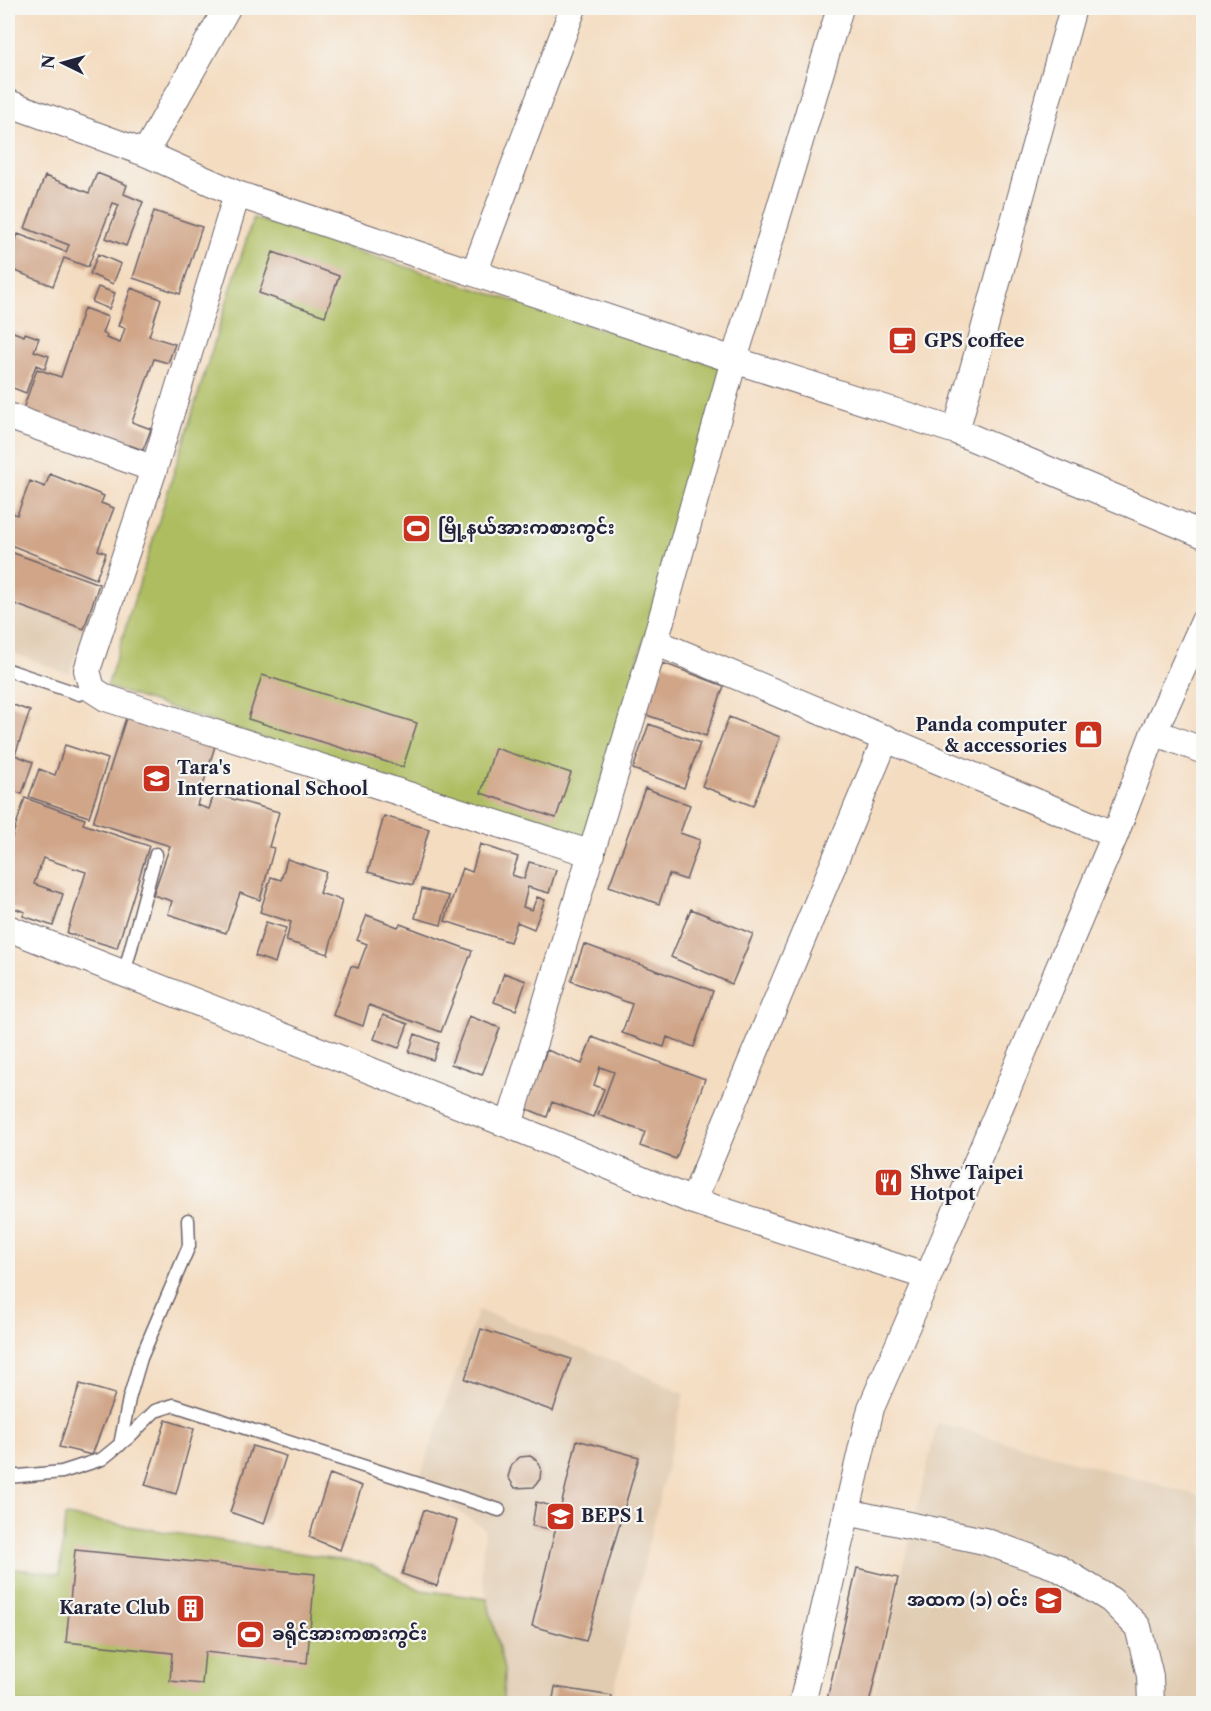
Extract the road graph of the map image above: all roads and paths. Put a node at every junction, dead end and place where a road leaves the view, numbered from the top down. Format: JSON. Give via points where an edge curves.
{"nodes":[{"id":1,"x":227,"y":8,"type":"edge"},
{"id":2,"x":573,"y":8,"type":"edge"},
{"id":3,"x":840,"y":8,"type":"edge"},
{"id":4,"x":1073,"y":8,"type":"edge"},
{"id":5,"x":8,"y":103,"type":"edge"},
{"id":6,"x":145,"y":153,"type":"junction"},
{"id":7,"x":237,"y":194,"type":"junction"},
{"id":8,"x":474,"y":273,"type":"junction"},
{"id":9,"x":734,"y":360,"type":"junction"},
{"id":10,"x":8,"y":416,"type":"edge"},
{"id":11,"x":956,"y":431,"type":"junction"},
{"id":12,"x":154,"y":469,"type":"junction"},
{"id":13,"x":1203,"y":536,"type":"edge"},
{"id":14,"x":1203,"y":621,"type":"edge"},
{"id":15,"x":656,"y":642,"type":"junction"},
{"id":16,"x":8,"y":670,"type":"edge"},
{"id":17,"x":92,"y":689,"type":"junction"},
{"id":18,"x":1154,"y":732,"type":"junction"},
{"id":19,"x":886,"y":738,"type":"junction"},
{"id":20,"x":1203,"y":751,"type":"edge"},
{"id":21,"x":1115,"y":835,"type":"junction"},
{"id":22,"x":156,"y":854,"type":"dead end"},
{"id":23,"x":592,"y":854,"type":"junction"},
{"id":24,"x":8,"y":928,"type":"edge"},
{"id":25,"x":124,"y":974,"type":"junction"},
{"id":26,"x":509,"y":1125,"type":"junction"},
{"id":27,"x":693,"y":1201,"type":"junction"},
{"id":28,"x":188,"y":1220,"type":"dead end"},
{"id":29,"x":928,"y":1277,"type":"junction"},
{"id":30,"x":120,"y":1444,"type":"junction"},
{"id":31,"x":8,"y":1478,"type":"edge"},
{"id":32,"x":499,"y":1510,"type":"dead end"},
{"id":33,"x":847,"y":1512,"type":"junction"},
{"id":34,"x":802,"y":1704,"type":"edge"},
{"id":35,"x":1151,"y":1704,"type":"edge"}],
"edges":[{"from":1,"to":6,"type":"street"},
{"from":2,"to":8,"type":"street"},
{"from":3,"to":9,"type":"street"},
{"from":4,"to":11,"type":"street"},
{"from":5,"to":6,"type":"street"},
{"from":6,"to":7,"type":"street"},
{"from":7,"to":8,"type":"street"},
{"from":7,"to":12,"type":"street"},
{"from":8,"to":9,"type":"street"},
{"from":9,"to":11,"type":"street"},
{"from":9,"to":15,"type":"street"},
{"from":10,"to":12,"type":"street"},
{"from":11,"to":13,"type":"street"},
{"from":12,"to":17,"type":"street","via":[[87,670]]},
{"from":14,"to":18,"type":"street"},
{"from":15,"to":19,"type":"street"},
{"from":15,"to":23,"type":"street"},
{"from":16,"to":17,"type":"lane","via":[[79,694]]},
{"from":17,"to":23,"type":"street","via":[[106,698]]},
{"from":18,"to":20,"type":"street"},
{"from":18,"to":21,"type":"street"},
{"from":19,"to":21,"type":"street"},
{"from":19,"to":27,"type":"street"},
{"from":21,"to":29,"type":"street"},
{"from":22,"to":25,"type":"lane"},
{"from":23,"to":26,"type":"street"},
{"from":24,"to":25,"type":"street"},
{"from":25,"to":26,"type":"street"},
{"from":26,"to":27,"type":"street"},
{"from":27,"to":29,"type":"street"},
{"from":28,"to":30,"type":"lane","via":[[189,1246],[141,1358]]},
{"from":29,"to":33,"type":"street","via":[[871,1408]]},
{"from":30,"to":31,"type":"lane","via":[[102,1459],[62,1472]]},
{"from":30,"to":32,"type":"lane","via":[[156,1411],[174,1405]]},
{"from":33,"to":34,"type":"street"},
{"from":33,"to":35,"type":"street","via":[[984,1541],[1057,1567],[1111,1600],[1138,1627],[1150,1676]]}]}
